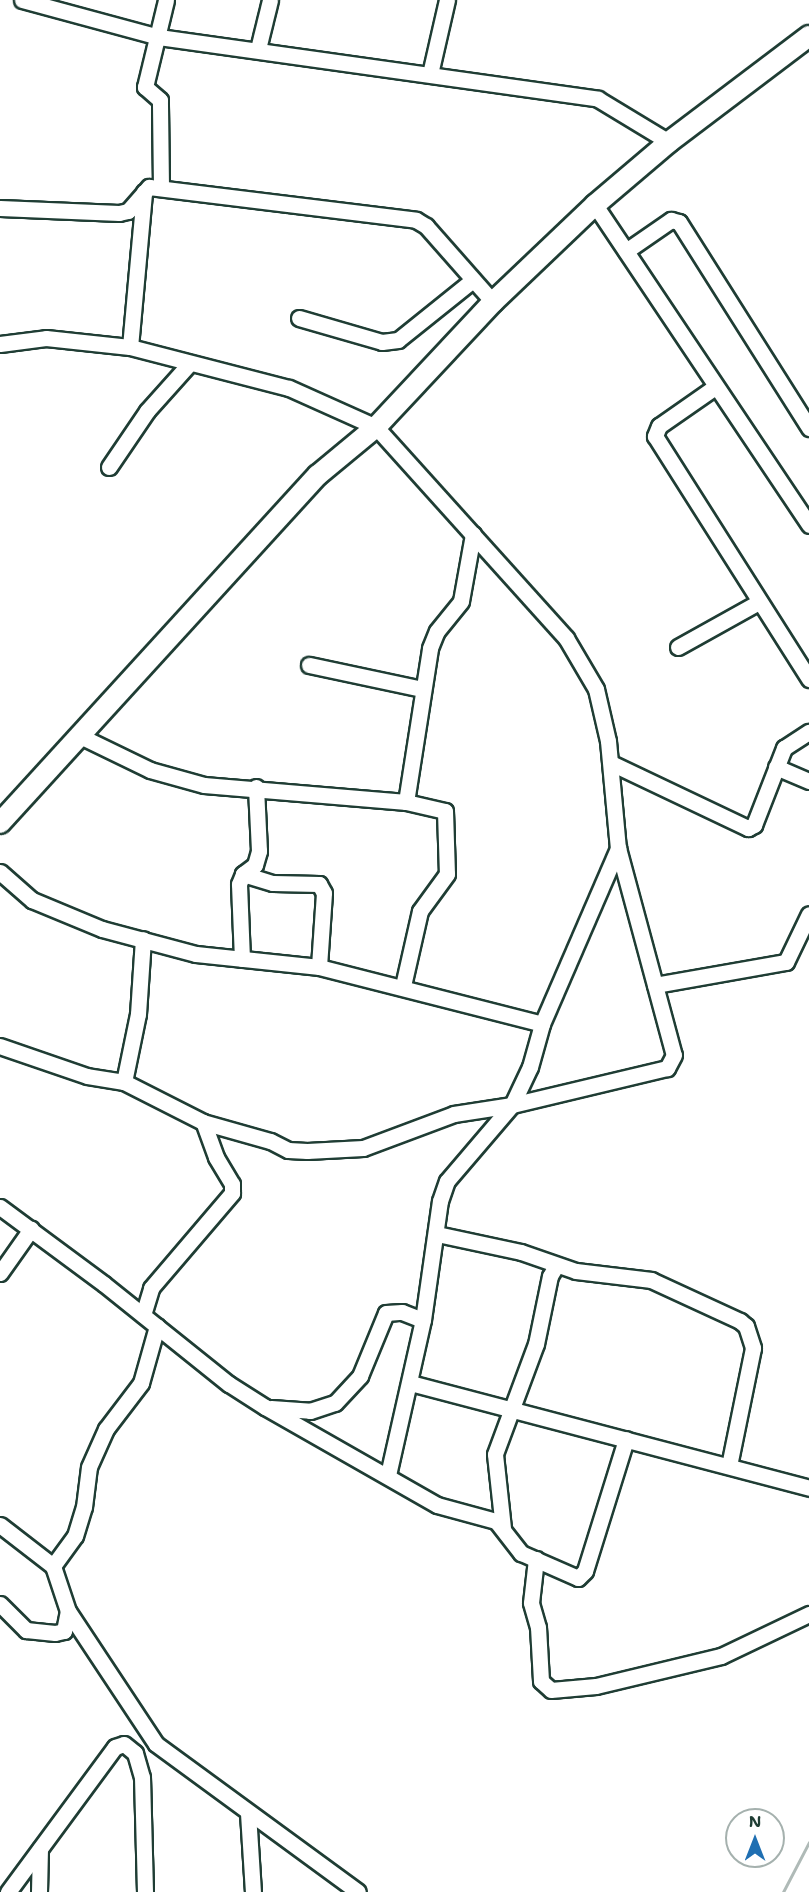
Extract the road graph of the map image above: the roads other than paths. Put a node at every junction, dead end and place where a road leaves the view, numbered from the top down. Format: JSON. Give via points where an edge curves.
{"nodes":[{"id":1,"x":22,"y":0,"type":"edge"},
{"id":2,"x":166,"y":0,"type":"edge"},
{"id":3,"x":270,"y":0,"type":"edge"},
{"id":4,"x":447,"y":0,"type":"edge"},
{"id":5,"x":79,"y":7,"type":"edge"},
{"id":6,"x":809,"y":36,"type":"edge"},
{"id":7,"x":159,"y":37,"type":"junction"},
{"id":8,"x":258,"y":49,"type":"junction"},
{"id":9,"x":430,"y":74,"type":"junction"},
{"id":10,"x":669,"y":142,"type":"junction"},
{"id":11,"x":161,"y":187,"type":"junction"},
{"id":12,"x":144,"y":192,"type":"junction"},
{"id":13,"x":595,"y":205,"type":"junction"},
{"id":14,"x":0,"y":208,"type":"edge"},
{"id":15,"x":626,"y":251,"type":"junction"},
{"id":16,"x":473,"y":279,"type":"junction"},
{"id":17,"x":493,"y":302,"type":"junction"},
{"id":18,"x":300,"y":318,"type":"dead end"},
{"id":19,"x":0,"y":344,"type":"edge"},
{"id":20,"x":130,"y":347,"type":"junction"},
{"id":21,"x":190,"y":363,"type":"junction"},
{"id":22,"x":715,"y":387,"type":"junction"},
{"id":23,"x":376,"y":428,"type":"junction"},
{"id":24,"x":809,"y":428,"type":"edge"},
{"id":25,"x":109,"y":467,"type":"dead end"},
{"id":26,"x":809,"y":525,"type":"edge"},
{"id":27,"x":473,"y":534,"type":"junction"},
{"id":28,"x":759,"y":602,"type":"junction"},
{"id":29,"x":678,"y":647,"type":"dead end"},
{"id":30,"x":309,"y":665,"type":"dead end"},
{"id":31,"x":809,"y":679,"type":"edge"},
{"id":32,"x":422,"y":689,"type":"junction"},
{"id":33,"x":809,"y":732,"type":"edge"},
{"id":34,"x":80,"y":736,"type":"junction"},
{"id":35,"x":611,"y":763,"type":"junction"},
{"id":36,"x":776,"y":767,"type":"junction"},
{"id":37,"x":809,"y":781,"type":"edge"},
{"id":38,"x":256,"y":787,"type":"junction"},
{"id":39,"x":406,"y":802,"type":"junction"},
{"id":40,"x":0,"y":823,"type":"edge"},
{"id":41,"x":618,"y":848,"type":"junction"},
{"id":42,"x":0,"y":872,"type":"edge"},
{"id":43,"x":243,"y":874,"type":"junction"},
{"id":44,"x":809,"y":914,"type":"edge"},
{"id":45,"x":143,"y":939,"type":"junction"},
{"id":46,"x":242,"y":958,"type":"junction"},
{"id":47,"x":319,"y":967,"type":"junction"},
{"id":48,"x":655,"y":985,"type":"junction"},
{"id":49,"x":403,"y":986,"type":"junction"},
{"id":50,"x":542,"y":1024,"type":"junction"},
{"id":51,"x":0,"y":1046,"type":"edge"},
{"id":52,"x":124,"y":1082,"type":"junction"},
{"id":53,"x":512,"y":1105,"type":"junction"},
{"id":54,"x":203,"y":1122,"type":"junction"},
{"id":55,"x":0,"y":1206,"type":"edge"},
{"id":56,"x":31,"y":1229,"type":"junction"},
{"id":57,"x":437,"y":1234,"type":"junction"},
{"id":58,"x":556,"y":1266,"type":"junction"},
{"id":59,"x":0,"y":1273,"type":"edge"},
{"id":60,"x":151,"y":1288,"type":"junction"},
{"id":61,"x":124,"y":1300,"type":"junction"},
{"id":62,"x":143,"y":1315,"type":"junction"},
{"id":63,"x":423,"y":1320,"type":"junction"},
{"id":64,"x":157,"y":1326,"type":"junction"},
{"id":65,"x":410,"y":1383,"type":"junction"},
{"id":66,"x":265,"y":1407,"type":"junction"},
{"id":67,"x":512,"y":1412,"type":"junction"},
{"id":68,"x":627,"y":1439,"type":"junction"},
{"id":69,"x":729,"y":1466,"type":"junction"},
{"id":70,"x":388,"y":1475,"type":"junction"},
{"id":71,"x":809,"y":1488,"type":"edge"},
{"id":72,"x":0,"y":1525,"type":"edge"},
{"id":73,"x":503,"y":1528,"type":"junction"},
{"id":74,"x":536,"y":1559,"type":"junction"},
{"id":75,"x":53,"y":1566,"type":"junction"},
{"id":76,"x":0,"y":1604,"type":"edge"},
{"id":77,"x":68,"y":1611,"type":"junction"},
{"id":78,"x":809,"y":1614,"type":"edge"},
{"id":79,"x":248,"y":1813,"type":"junction"},
{"id":80,"x":40,"y":1849,"type":"junction"},
{"id":81,"x":8,"y":1892,"type":"edge"},
{"id":82,"x":39,"y":1892,"type":"edge"},
{"id":83,"x":145,"y":1892,"type":"edge"},
{"id":84,"x":252,"y":1892,"type":"edge"},
{"id":85,"x":358,"y":1892,"type":"edge"}],
"edges":[{"from":1,"to":5,"type":"street"},
{"from":2,"to":7,"type":"street"},
{"from":3,"to":8,"type":"street"},
{"from":4,"to":9,"type":"street"},
{"from":5,"to":7,"type":"street"},
{"from":6,"to":10,"type":"main road"},
{"from":7,"to":8,"type":"street"},
{"from":7,"to":11,"type":"street","via":[[145,87],[160,100]]},
{"from":8,"to":9,"type":"street"},
{"from":9,"to":10,"type":"street","via":[[598,99]]},
{"from":10,"to":13,"type":"main road"},
{"from":11,"to":12,"type":"street","via":[[149,186]]},
{"from":11,"to":16,"type":"street","via":[[416,220],[426,226]]},
{"from":12,"to":14,"type":"street","via":[[128,211],[120,213]]},
{"from":12,"to":20,"type":"street"},
{"from":13,"to":15,"type":"street"},
{"from":13,"to":17,"type":"main road"},
{"from":15,"to":22,"type":"street"},
{"from":15,"to":24,"type":"street","via":[[671,220],[679,222]]},
{"from":16,"to":17,"type":"street"},
{"from":16,"to":18,"type":"street","via":[[398,340],[382,342]]},
{"from":17,"to":23,"type":"main road"},
{"from":19,"to":20,"type":"street","via":[[46,338]]},
{"from":20,"to":21,"type":"street"},
{"from":21,"to":23,"type":"street","via":[[289,388]]},
{"from":21,"to":25,"type":"street","via":[[147,411]]},
{"from":22,"to":26,"type":"street"},
{"from":22,"to":28,"type":"street","via":[[659,426],[655,436]]},
{"from":23,"to":27,"type":"street"},
{"from":23,"to":34,"type":"main road","via":[[318,475]]},
{"from":27,"to":32,"type":"street","via":[[461,601],[433,639]]},
{"from":27,"to":35,"type":"street","via":[[566,638],[582,664],[596,689]]},
{"from":28,"to":29,"type":"street"},
{"from":28,"to":31,"type":"street"},
{"from":30,"to":32,"type":"street"},
{"from":32,"to":39,"type":"street"},
{"from":33,"to":36,"type":"street","via":[[788,743]]},
{"from":34,"to":38,"type":"street","via":[[150,770],[184,780]]},
{"from":34,"to":40,"type":"main road"},
{"from":35,"to":36,"type":"street","via":[[748,828],[754,825]]},
{"from":35,"to":41,"type":"street"},
{"from":36,"to":37,"type":"street"},
{"from":38,"to":39,"type":"street"},
{"from":38,"to":43,"type":"street","via":[[259,851],[255,865]]},
{"from":39,"to":49,"type":"street","via":[[439,807],[448,815],[447,874],[420,911]]},
{"from":41,"to":48,"type":"street"},
{"from":41,"to":50,"type":"street"},
{"from":42,"to":45,"type":"street","via":[[32,900],[102,929]]},
{"from":43,"to":46,"type":"street","via":[[239,884]]},
{"from":43,"to":47,"type":"street","via":[[273,882],[319,884],[324,893]]},
{"from":44,"to":48,"type":"street","via":[[786,962]]},
{"from":45,"to":46,"type":"street","via":[[196,954]]},
{"from":45,"to":52,"type":"street","via":[[138,1014]]},
{"from":46,"to":47,"type":"street"},
{"from":47,"to":49,"type":"street"},
{"from":48,"to":53,"type":"street","via":[[674,1056],[667,1068]]},
{"from":49,"to":50,"type":"street"},
{"from":50,"to":53,"type":"street","via":[[530,1068]]},
{"from":51,"to":52,"type":"street","via":[[87,1076]]},
{"from":52,"to":54,"type":"street"},
{"from":53,"to":54,"type":"street","via":[[454,1114],[363,1148],[333,1151],[288,1150]]},
{"from":53,"to":57,"type":"street","via":[[451,1173],[440,1201]]},
{"from":54,"to":60,"type":"street","via":[[216,1157],[232,1184],[232,1193]]},
{"from":55,"to":56,"type":"street"},
{"from":56,"to":59,"type":"street"},
{"from":56,"to":61,"type":"street"},
{"from":57,"to":58,"type":"street","via":[[521,1252]]},
{"from":57,"to":63,"type":"street"},
{"from":58,"to":67,"type":"street","via":[[550,1276],[536,1344]]},
{"from":58,"to":69,"type":"street","via":[[651,1280],[691,1295],[746,1326],[753,1348]]},
{"from":60,"to":61,"type":"street"},
{"from":60,"to":62,"type":"street"},
{"from":61,"to":62,"type":"street"},
{"from":62,"to":64,"type":"street"},
{"from":63,"to":65,"type":"street"},
{"from":63,"to":66,"type":"street","via":[[402,1311],[386,1313],[360,1376],[335,1403],[310,1411]]},
{"from":64,"to":66,"type":"street"},
{"from":64,"to":75,"type":"street","via":[[141,1383],[106,1429],[89,1467],[84,1507],[75,1536]]},
{"from":65,"to":67,"type":"street"},
{"from":65,"to":70,"type":"street"},
{"from":66,"to":70,"type":"street"},
{"from":67,"to":68,"type":"street"},
{"from":67,"to":73,"type":"street","via":[[495,1454]]},
{"from":68,"to":69,"type":"street"},
{"from":68,"to":74,"type":"street","via":[[582,1577]]},
{"from":69,"to":71,"type":"street"},
{"from":70,"to":73,"type":"street","via":[[437,1504],[496,1521]]},
{"from":72,"to":75,"type":"street"},
{"from":73,"to":74,"type":"street","via":[[513,1546]]},
{"from":74,"to":78,"type":"street","via":[[531,1603],[538,1627],[541,1681],[550,1690],[596,1686],[721,1656]]},
{"from":75,"to":77,"type":"street"},
{"from":76,"to":77,"type":"street","via":[[26,1630],[55,1633],[64,1631]]},
{"from":77,"to":79,"type":"street","via":[[156,1744]]},
{"from":79,"to":84,"type":"street"},
{"from":79,"to":85,"type":"street"},
{"from":80,"to":81,"type":"street"},
{"from":80,"to":82,"type":"street"},
{"from":80,"to":83,"type":"street","via":[[115,1747],[124,1744],[135,1753],[142,1777]]}]}
